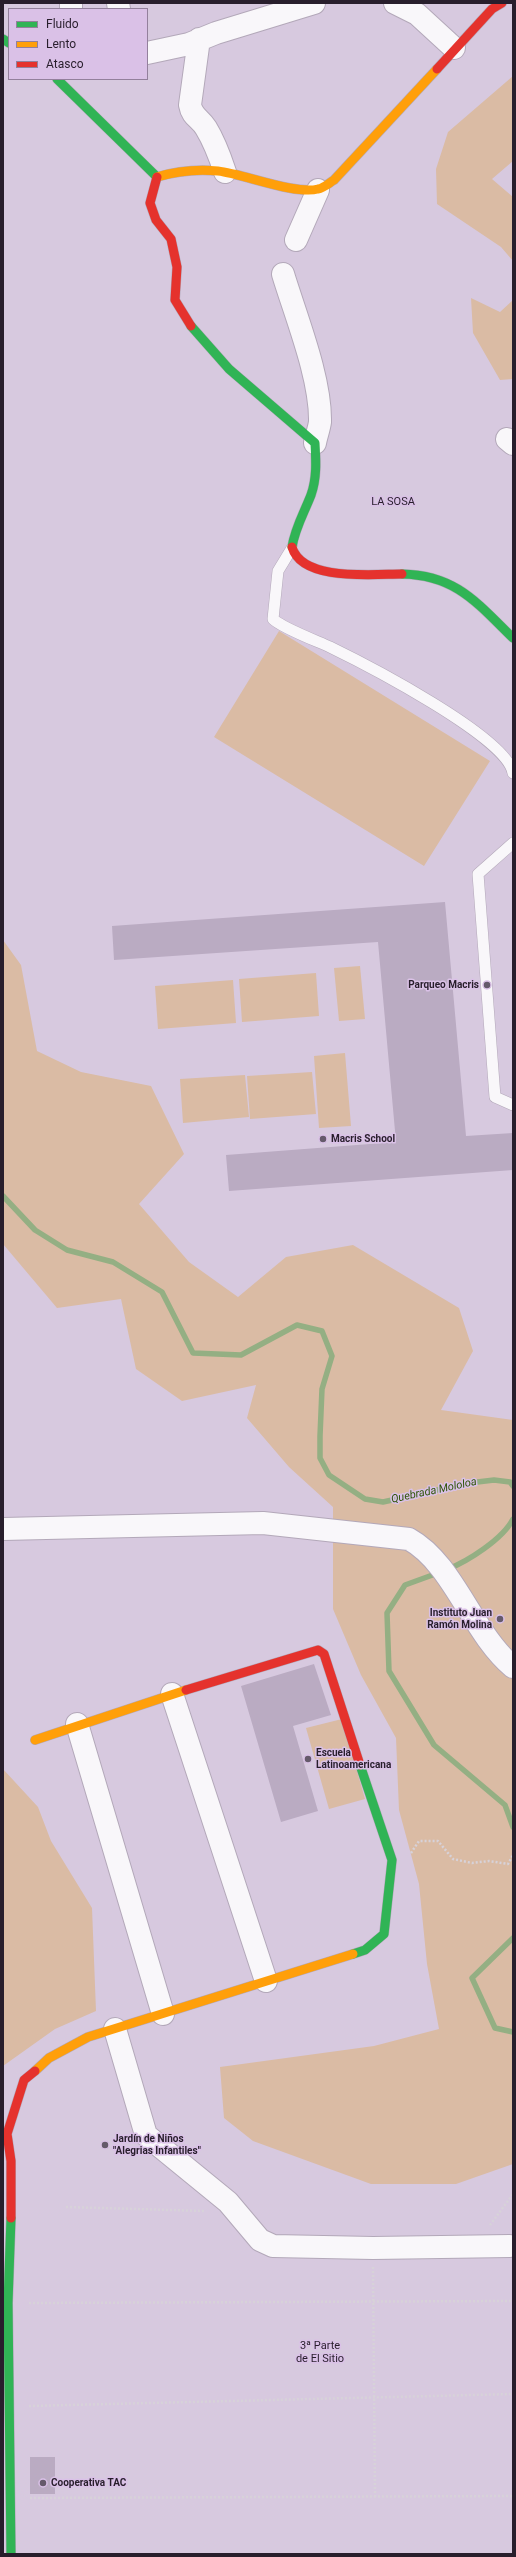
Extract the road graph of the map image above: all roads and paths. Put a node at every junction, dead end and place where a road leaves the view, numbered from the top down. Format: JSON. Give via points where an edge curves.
{"nodes":[{"id":1,"x":314,"y":3,"type":"edge"},
{"id":2,"x":395,"y":3,"type":"edge"},
{"id":3,"x":502,"y":3,"type":"edge"},
{"id":4,"x":199,"y":39,"type":"junction"},
{"id":5,"x":454,"y":48,"type":"junction"},
{"id":6,"x":148,"y":53,"type":"edge"},
{"id":7,"x":58,"y":80,"type":"edge"},
{"id":8,"x":225,"y":172,"type":"junction"},
{"id":9,"x":157,"y":177,"type":"junction"},
{"id":10,"x":318,"y":190,"type":"junction"},
{"id":11,"x":296,"y":240,"type":"dead end"},
{"id":12,"x":283,"y":274,"type":"dead end"},
{"id":13,"x":315,"y":443,"type":"junction"},
{"id":14,"x":292,"y":548,"type":"junction"},
{"id":15,"x":513,"y":638,"type":"edge"},
{"id":16,"x":513,"y":773,"type":"edge"},
{"id":17,"x":513,"y":843,"type":"edge"},
{"id":18,"x":513,"y":1104,"type":"edge"},
{"id":19,"x":3,"y":1529,"type":"edge"},
{"id":20,"x":513,"y":1667,"type":"edge"},
{"id":21,"x":172,"y":1694,"type":"junction"},
{"id":22,"x":77,"y":1724,"type":"junction"},
{"id":23,"x":35,"y":1740,"type":"dead end"},
{"id":24,"x":513,"y":1855,"type":"edge"},
{"id":25,"x":390,"y":1875,"type":"junction"},
{"id":26,"x":266,"y":1981,"type":"junction"},
{"id":27,"x":163,"y":2014,"type":"junction"},
{"id":28,"x":115,"y":2029,"type":"junction"},
{"id":29,"x":5,"y":2133,"type":"edge"},
{"id":30,"x":513,"y":2194,"type":"edge"},
{"id":31,"x":66,"y":2206,"type":"dead end"},
{"id":32,"x":236,"y":2212,"type":"junction"},
{"id":33,"x":468,"y":2246,"type":"junction"},
{"id":34,"x":510,"y":2246,"type":"dead end"},
{"id":35,"x":373,"y":2248,"type":"junction"},
{"id":36,"x":7,"y":2267,"type":"edge"},
{"id":37,"x":373,"y":2301,"type":"junction"},
{"id":38,"x":513,"y":2301,"type":"edge"},
{"id":39,"x":8,"y":2303,"type":"junction"},
{"id":40,"x":513,"y":2394,"type":"edge"},
{"id":41,"x":374,"y":2397,"type":"junction"},
{"id":42,"x":11,"y":2406,"type":"junction"},
{"id":43,"x":513,"y":2496,"type":"edge"},
{"id":44,"x":375,"y":2497,"type":"junction"},
{"id":45,"x":10,"y":2498,"type":"junction"},
{"id":46,"x":11,"y":2554,"type":"edge"}],
"edges":[{"from":1,"to":4,"type":"street"},
{"from":2,"to":5,"type":"street","via":[[417,14]]},
{"from":3,"to":5,"type":"street","via":[[492,9]]},
{"from":4,"to":6,"type":"street"},
{"from":4,"to":8,"type":"street","via":[[191,114],[205,126]]},
{"from":5,"to":10,"type":"street","via":[[334,180]]},
{"from":7,"to":9,"type":"street"},
{"from":8,"to":9,"type":"street","via":[[178,170]]},
{"from":8,"to":10,"type":"street","via":[[295,188]]},
{"from":9,"to":13,"type":"street","via":[[150,203],[156,220],[171,239],[177,267],[176,300],[194,332],[229,368]]},
{"from":10,"to":11,"type":"street"},
{"from":12,"to":13,"type":"street","via":[[311,364],[320,423]]},
{"from":13,"to":14,"type":"street","via":[[316,473],[311,494],[294,534]]},
{"from":14,"to":15,"type":"street","via":[[299,561],[315,569],[412,574],[443,580],[465,592]]},
{"from":14,"to":16,"type":"lane","via":[[278,571],[273,619],[365,664],[441,708],[503,754]]},
{"from":17,"to":18,"type":"lane","via":[[478,874],[495,1096]]},
{"from":19,"to":20,"type":"street","via":[[263,1523],[409,1539],[420,1545],[438,1565],[499,1655]]},
{"from":21,"to":22,"type":"street"},
{"from":21,"to":25,"type":"street","via":[[309,1652],[318,1650],[324,1654],[392,1860]]},
{"from":21,"to":26,"type":"street"},
{"from":22,"to":23,"type":"street"},
{"from":22,"to":27,"type":"street"},
{"from":24,"to":25,"type":"path","via":[[508,1864],[489,1861],[472,1863],[452,1859],[438,1841],[419,1841]]},
{"from":25,"to":26,"type":"street","via":[[384,1934],[365,1950]]},
{"from":26,"to":27,"type":"street"},
{"from":27,"to":28,"type":"street"},
{"from":28,"to":29,"type":"street","via":[[88,2037],[49,2058],[24,2080]]},
{"from":28,"to":32,"type":"street","via":[[146,2135],[228,2202]]},
{"from":29,"to":36,"type":"street","via":[[11,2161]]},
{"from":30,"to":33,"type":"path","via":[[495,2221]]},
{"from":31,"to":32,"type":"path"},
{"from":32,"to":35,"type":"street","via":[[260,2240],[273,2246]]},
{"from":33,"to":34,"type":"street"},
{"from":33,"to":35,"type":"street"},
{"from":35,"to":37,"type":"path"},
{"from":36,"to":39,"type":"street"},
{"from":37,"to":38,"type":"path"},
{"from":37,"to":39,"type":"path"},
{"from":37,"to":41,"type":"path"},
{"from":39,"to":42,"type":"street"},
{"from":40,"to":41,"type":"path"},
{"from":41,"to":42,"type":"path"},
{"from":41,"to":44,"type":"path"},
{"from":42,"to":45,"type":"street"},
{"from":43,"to":44,"type":"path"},
{"from":44,"to":45,"type":"path"},
{"from":45,"to":46,"type":"street"}]}
